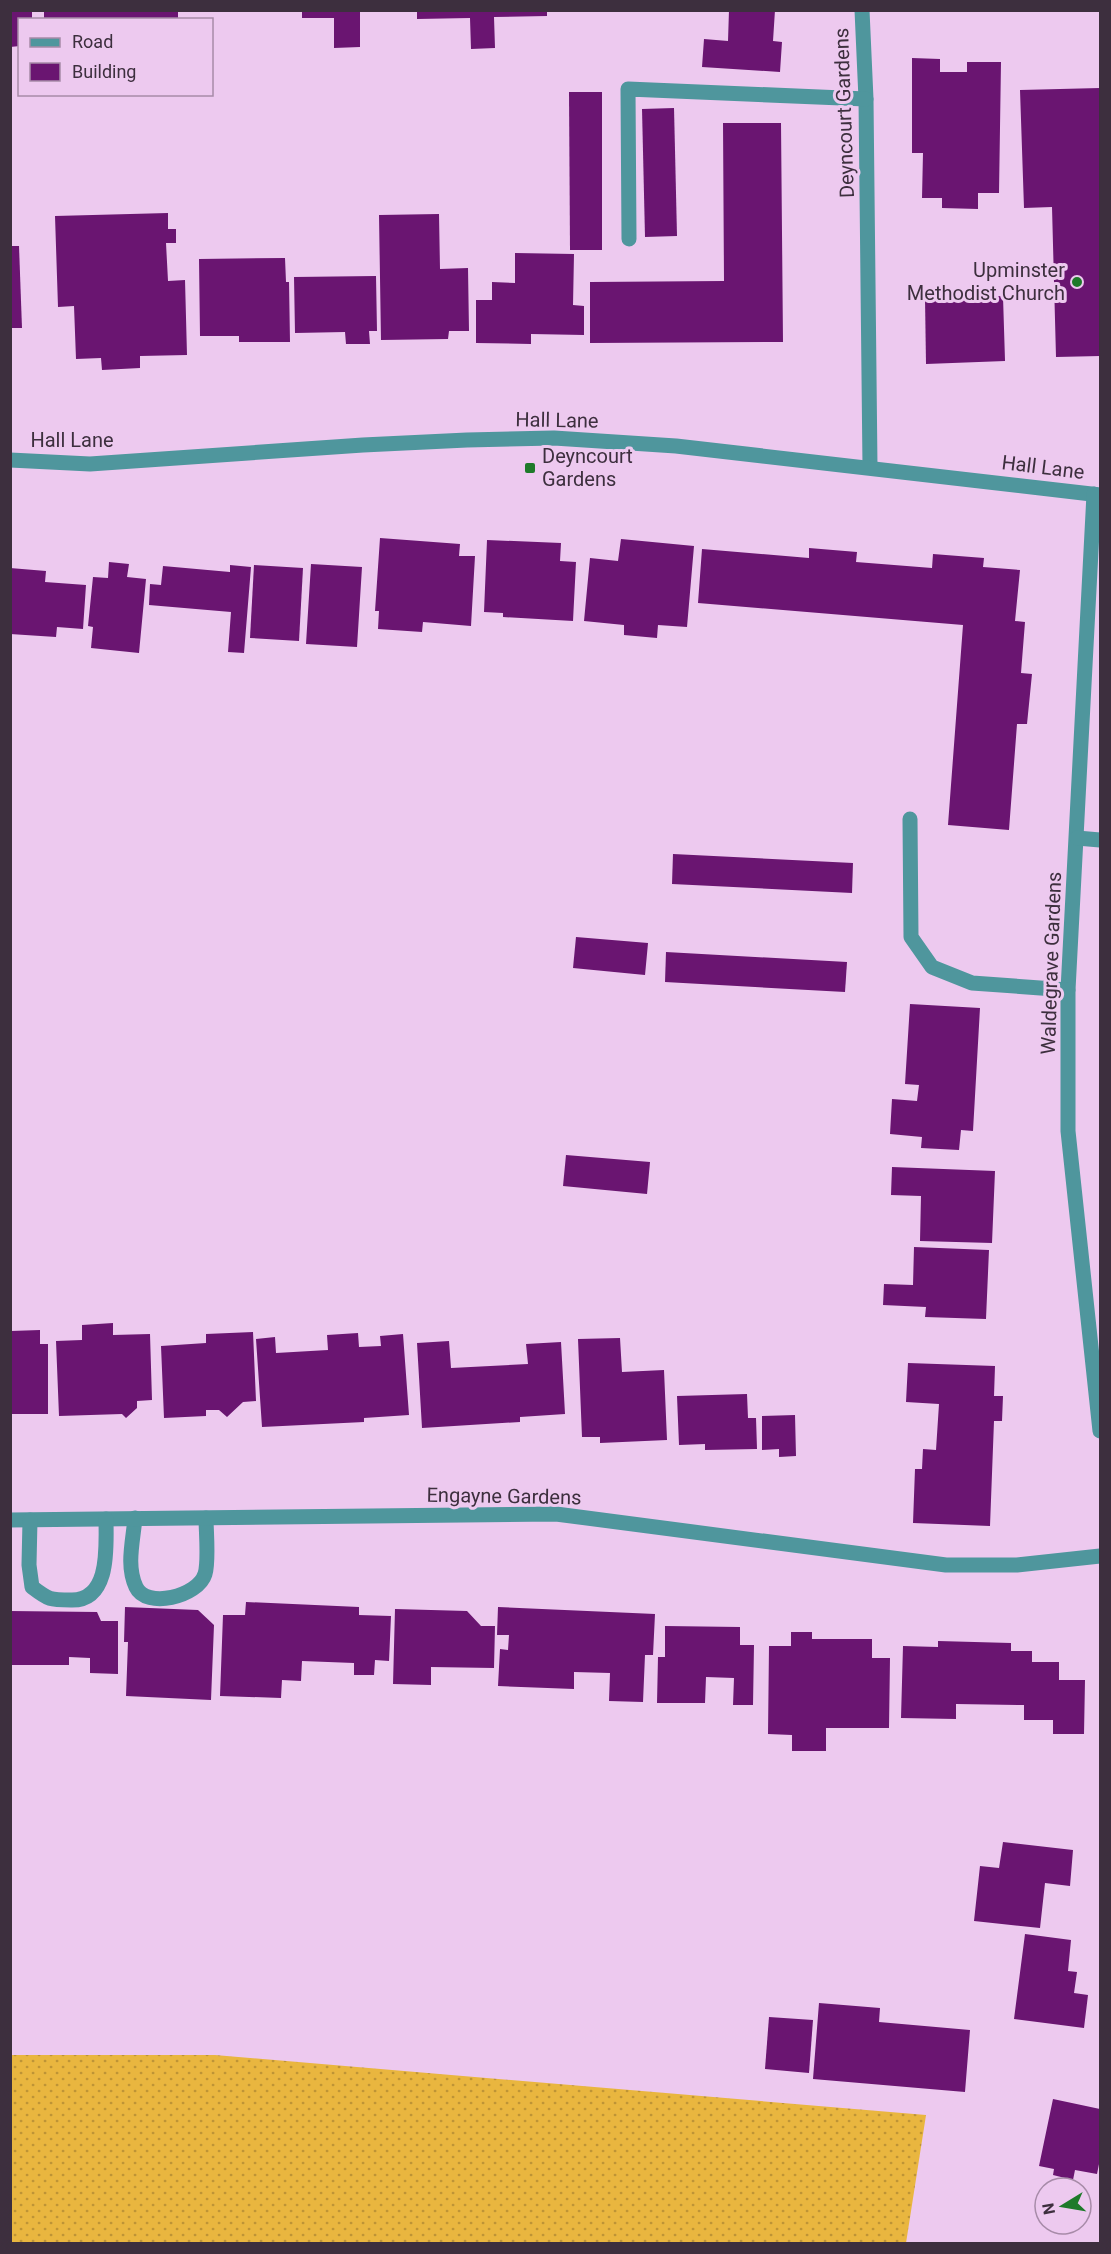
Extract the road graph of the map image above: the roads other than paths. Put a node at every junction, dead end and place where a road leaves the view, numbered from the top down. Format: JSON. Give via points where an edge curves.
{"nodes":[{"id":1,"x":862,"y":10,"type":"edge"},
{"id":2,"x":866,"y":99,"type":"junction"},
{"id":3,"x":629,"y":239,"type":"dead end"},
{"id":4,"x":10,"y":460,"type":"edge"},
{"id":5,"x":870,"y":467,"type":"junction"},
{"id":6,"x":1097,"y":494,"type":"edge"},
{"id":7,"x":910,"y":819,"type":"dead end"},
{"id":8,"x":1077,"y":838,"type":"junction"},
{"id":9,"x":1101,"y":840,"type":"edge"},
{"id":10,"x":1068,"y":990,"type":"junction"},
{"id":11,"x":1101,"y":1431,"type":"edge"},
{"id":12,"x":135,"y":1518,"type":"junction"},
{"id":13,"x":206,"y":1518,"type":"junction"},
{"id":14,"x":106,"y":1519,"type":"junction"},
{"id":15,"x":10,"y":1520,"type":"edge"},
{"id":16,"x":30,"y":1520,"type":"junction"},
{"id":17,"x":1101,"y":1556,"type":"edge"}],
"edges":[{"from":1,"to":2,"type":"street","name":"Deyncourt Gardens"},
{"from":2,"to":3,"type":"street","via":[[628,89]]},
{"from":2,"to":5,"type":"street","name":"Deyncourt Gardens"},
{"from":4,"to":5,"type":"street","name":"Hall Lane","via":[[90,464],[363,445],[554,438],[676,446]]},
{"from":5,"to":6,"type":"street","name":"Hall Lane"},
{"from":6,"to":8,"type":"street","name":"Waldegrave Gardens"},
{"from":7,"to":10,"type":"street","via":[[911,937],[932,967],[972,983]]},
{"from":8,"to":9,"type":"street"},
{"from":8,"to":10,"type":"street","name":"Waldegrave Gardens"},
{"from":10,"to":11,"type":"street","name":"Waldegrave Gardens","via":[[1068,1131]]},
{"from":12,"to":13,"type":"street","name":"Engayne Gardens"},
{"from":12,"to":13,"type":"street","via":[[130,1571],[137,1590],[147,1597],[163,1599],[196,1589],[206,1573]]},
{"from":12,"to":14,"type":"street","name":"Engayne Gardens"},
{"from":13,"to":17,"type":"street","name":"Engayne Gardens","via":[[556,1514],[946,1565],[1017,1565]]},
{"from":14,"to":16,"type":"street","name":"Engayne Gardens"},
{"from":14,"to":16,"type":"street","via":[[106,1563],[100,1581],[79,1600],[48,1600],[32,1587]]},
{"from":15,"to":16,"type":"street","name":"Engayne Gardens"}]}
